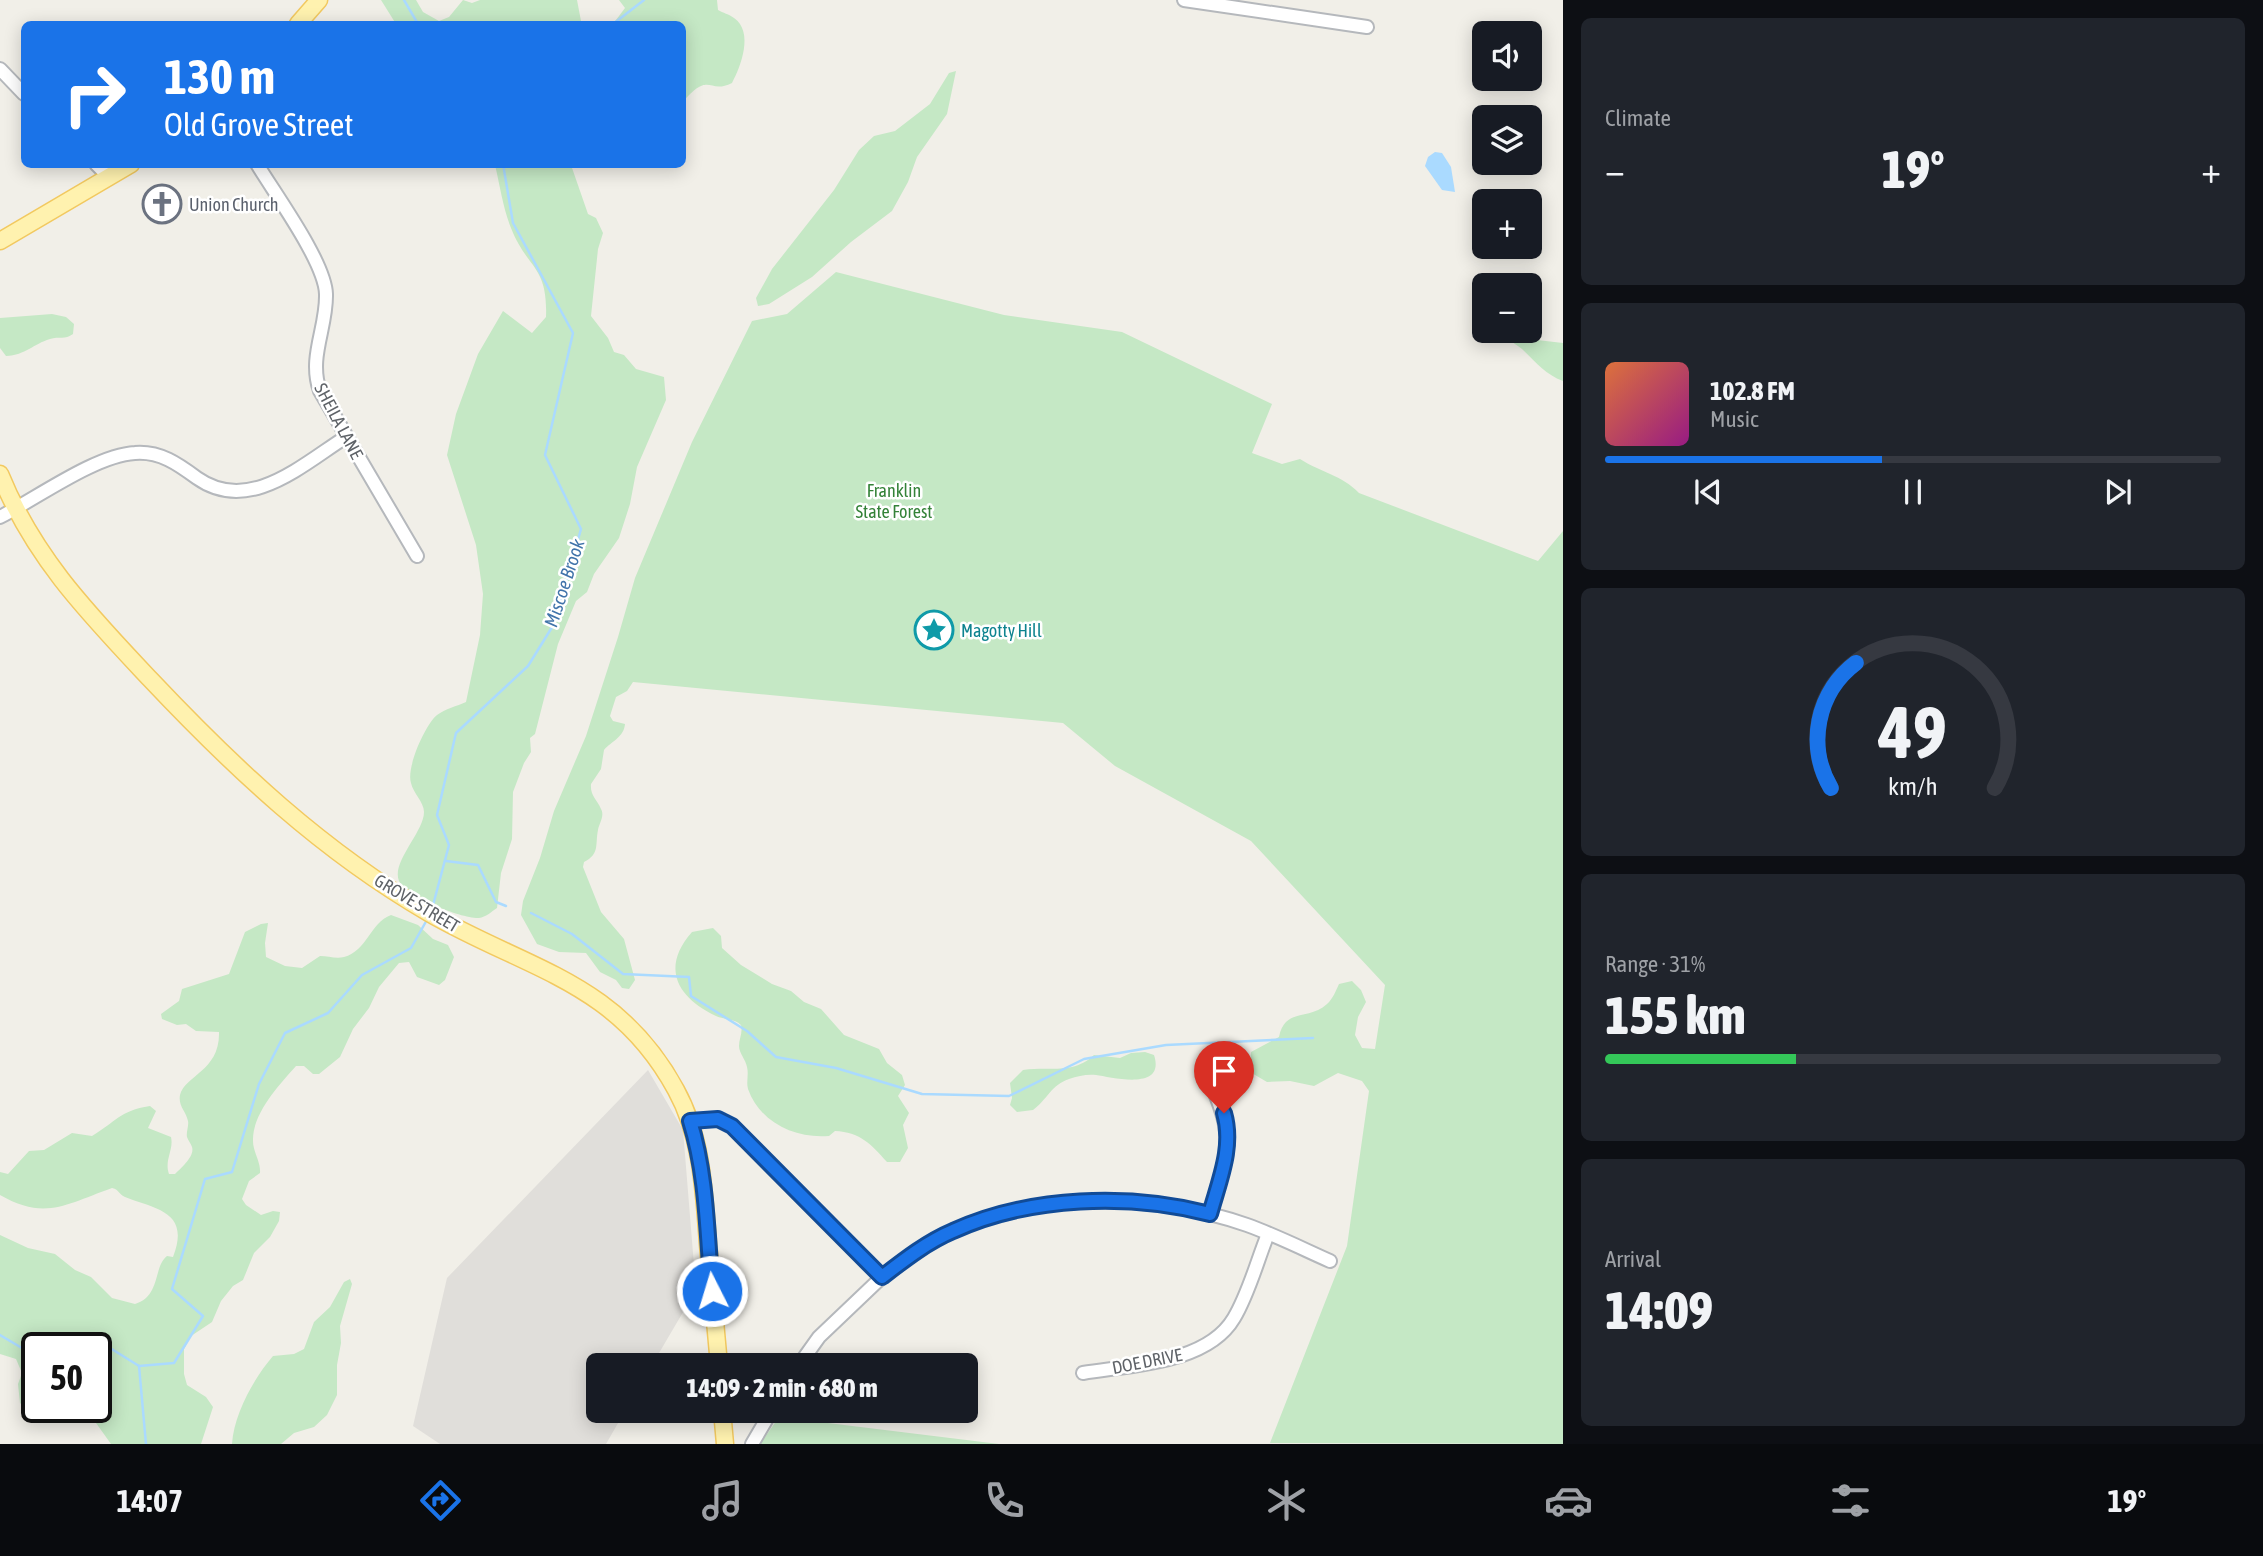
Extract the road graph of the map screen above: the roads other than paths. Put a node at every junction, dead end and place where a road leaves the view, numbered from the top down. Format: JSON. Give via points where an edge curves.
{"nodes":[{"id":1,"x":319,"y":0,"type":"edge"},
{"id":2,"x":1184,"y":0,"type":"edge"},
{"id":3,"x":301,"y":21,"type":"edge"},
{"id":4,"x":1367,"y":27,"type":"dead end"},
{"id":5,"x":0,"y":69,"type":"edge"},
{"id":6,"x":21,"y":91,"type":"edge"},
{"id":7,"x":100,"y":168,"type":"edge"},
{"id":8,"x":124,"y":168,"type":"edge"},
{"id":9,"x":259,"y":168,"type":"edge"},
{"id":10,"x":108,"y":177,"type":"junction"},
{"id":11,"x":0,"y":241,"type":"edge"},
{"id":12,"x":346,"y":437,"type":"junction"},
{"id":13,"x":0,"y":474,"type":"edge"},
{"id":14,"x":16,"y":508,"type":"junction"},
{"id":15,"x":0,"y":517,"type":"edge"},
{"id":16,"x":418,"y":556,"type":"dead end"},
{"id":17,"x":1214,"y":1091,"type":"dead end"},
{"id":18,"x":690,"y":1121,"type":"junction"},
{"id":19,"x":1210,"y":1214,"type":"junction"},
{"id":20,"x":1268,"y":1234,"type":"junction"},
{"id":21,"x":1331,"y":1261,"type":"dead end"},
{"id":22,"x":882,"y":1277,"type":"junction"},
{"id":23,"x":718,"y":1353,"type":"edge"},
{"id":24,"x":808,"y":1353,"type":"edge"},
{"id":25,"x":1083,"y":1373,"type":"dead end"},
{"id":26,"x":723,"y":1423,"type":"edge"},
{"id":27,"x":764,"y":1423,"type":"edge"},
{"id":28,"x":725,"y":1444,"type":"edge"},
{"id":29,"x":752,"y":1444,"type":"edge"}],
"edges":[{"from":1,"to":3,"type":"main road"},
{"from":2,"to":4,"type":"street"},
{"from":5,"to":6,"type":"street"},
{"from":7,"to":10,"type":"street"},
{"from":8,"to":10,"type":"main road"},
{"from":9,"to":12,"type":"street","name":"SHEILA LANE","via":[[323,279],[325,308],[315,356],[316,377]]},
{"from":10,"to":11,"type":"main road"},
{"from":12,"to":14,"type":"street","via":[[255,490],[225,491],[169,459],[133,453],[96,463]]},
{"from":12,"to":16,"type":"street","name":"SHEILA LANE"},
{"from":13,"to":14,"type":"main road","name":"GROVE STREET"},
{"from":14,"to":15,"type":"street"},
{"from":14,"to":18,"type":"main road","name":"GROVE STREET","via":[[66,586],[224,756],[297,822],[377,880],[430,914],[586,992],[620,1016],[655,1056]]},
{"from":17,"to":19,"type":"street","via":[[1228,1138]]},
{"from":18,"to":22,"type":"street","via":[[718,1119],[732,1126]]},
{"from":18,"to":23,"type":"main road","name":"GROVE STREET","via":[[704,1192]]},
{"from":19,"to":20,"type":"street"},
{"from":19,"to":22,"type":"street","via":[[1101,1202],[1012,1211],[952,1231]]},
{"from":20,"to":21,"type":"street"},
{"from":20,"to":25,"type":"street","name":"DOE DRIVE","via":[[1237,1311],[1213,1341],[1180,1356]]},
{"from":22,"to":24,"type":"street"},
{"from":26,"to":28,"type":"main road"},
{"from":27,"to":29,"type":"street"}]}
